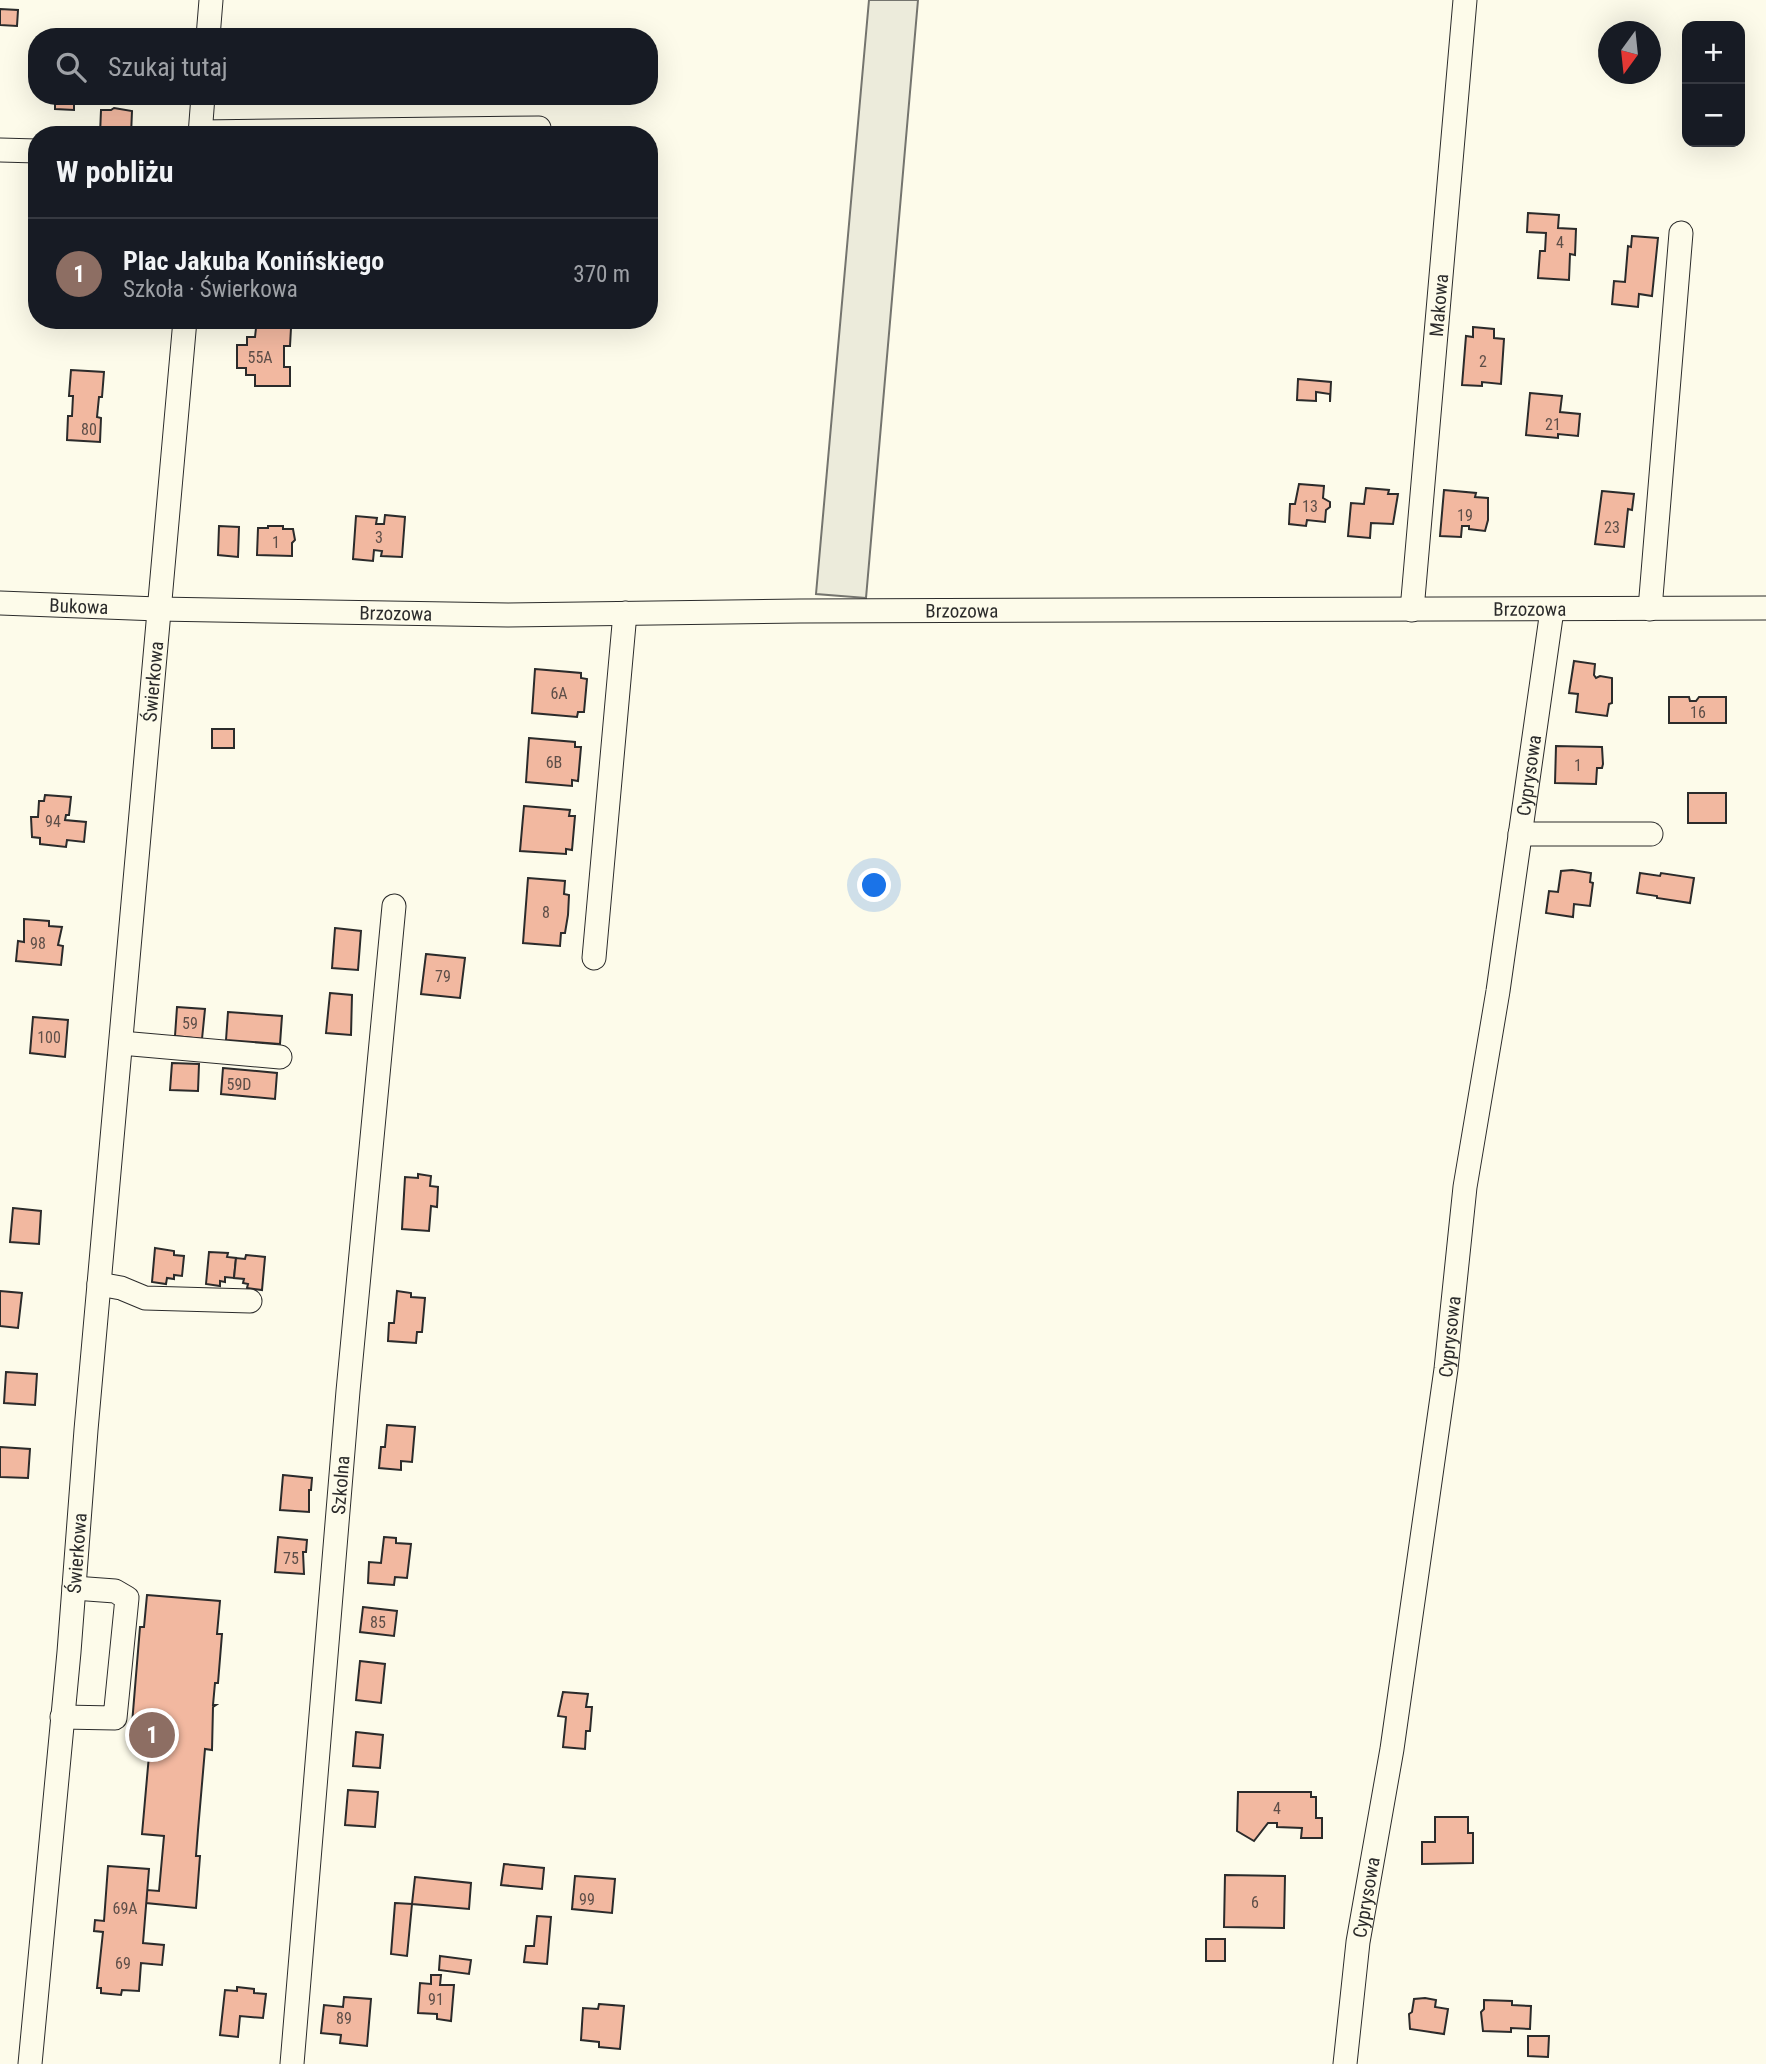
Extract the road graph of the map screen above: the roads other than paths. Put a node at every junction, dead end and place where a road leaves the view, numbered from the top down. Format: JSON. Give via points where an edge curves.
{"nodes":[{"id":1,"x":211,"y":0,"type":"edge"},
{"id":2,"x":1465,"y":0,"type":"edge"},
{"id":3,"x":209,"y":28,"type":"edge"},
{"id":4,"x":203,"y":105,"type":"edge"},
{"id":5,"x":201,"y":126,"type":"edge"},
{"id":6,"x":0,"y":149,"type":"edge"},
{"id":7,"x":28,"y":151,"type":"edge"},
{"id":8,"x":1681,"y":233,"type":"dead end"},
{"id":9,"x":184,"y":329,"type":"edge"},
{"id":10,"x":0,"y":603,"type":"edge"},
{"id":11,"x":1766,"y":608,"type":"edge"},
{"id":12,"x":158,"y":609,"type":"junction"},
{"id":13,"x":1650,"y":609,"type":"junction"},
{"id":14,"x":1412,"y":610,"type":"junction"},
{"id":15,"x":1552,"y":610,"type":"junction"},
{"id":16,"x":625,"y":613,"type":"junction"},
{"id":17,"x":1520,"y":834,"type":"junction"},
{"id":18,"x":1651,"y":834,"type":"dead end"},
{"id":19,"x":394,"y":906,"type":"dead end"},
{"id":20,"x":594,"y":958,"type":"dead end"},
{"id":21,"x":121,"y":1043,"type":"junction"},
{"id":22,"x":280,"y":1057,"type":"dead end"},
{"id":23,"x":99,"y":1284,"type":"junction"},
{"id":24,"x":250,"y":1301,"type":"dead end"},
{"id":25,"x":74,"y":1588,"type":"junction"},
{"id":26,"x":62,"y":1717,"type":"junction"},
{"id":27,"x":30,"y":2064,"type":"edge"},
{"id":28,"x":292,"y":2064,"type":"edge"},
{"id":29,"x":1345,"y":2064,"type":"edge"}],
"edges":[{"from":1,"to":3,"type":"street"},
{"from":2,"to":14,"type":"street","name":"Makowa"},
{"from":4,"to":5,"type":"street"},
{"from":6,"to":7,"type":"street"},
{"from":8,"to":13,"type":"street"},
{"from":9,"to":12,"type":"street","name":"Świerkowa"},
{"from":10,"to":12,"type":"street","name":"Bukowa"},
{"from":11,"to":13,"type":"street","name":"Brzozowa"},
{"from":12,"to":16,"type":"street","name":"Brzozowa"},
{"from":12,"to":21,"type":"street","name":"Świerkowa"},
{"from":13,"to":15,"type":"street","name":"Brzozowa"},
{"from":14,"to":15,"type":"street","name":"Brzozowa"},
{"from":14,"to":16,"type":"street","name":"Brzozowa"},
{"from":15,"to":17,"type":"street","name":"Cyprysowa"},
{"from":16,"to":20,"type":"street"},
{"from":17,"to":18,"type":"street"},
{"from":17,"to":29,"type":"street","name":"Cyprysowa","via":[[1465,1187],[1446,1369],[1392,1749],[1358,1942]]},
{"from":19,"to":28,"type":"street","name":"Szkolna"},
{"from":21,"to":22,"type":"street"},
{"from":21,"to":23,"type":"street","name":"Świerkowa"},
{"from":23,"to":24,"type":"street","via":[[145,1298]]},
{"from":23,"to":25,"type":"street","name":"Świerkowa"},
{"from":25,"to":26,"type":"street","name":"Świerkowa"},
{"from":25,"to":26,"type":"street","via":[[115,1591],[127,1598],[115,1718]]},
{"from":26,"to":27,"type":"street","name":"Świerkowa"}]}
